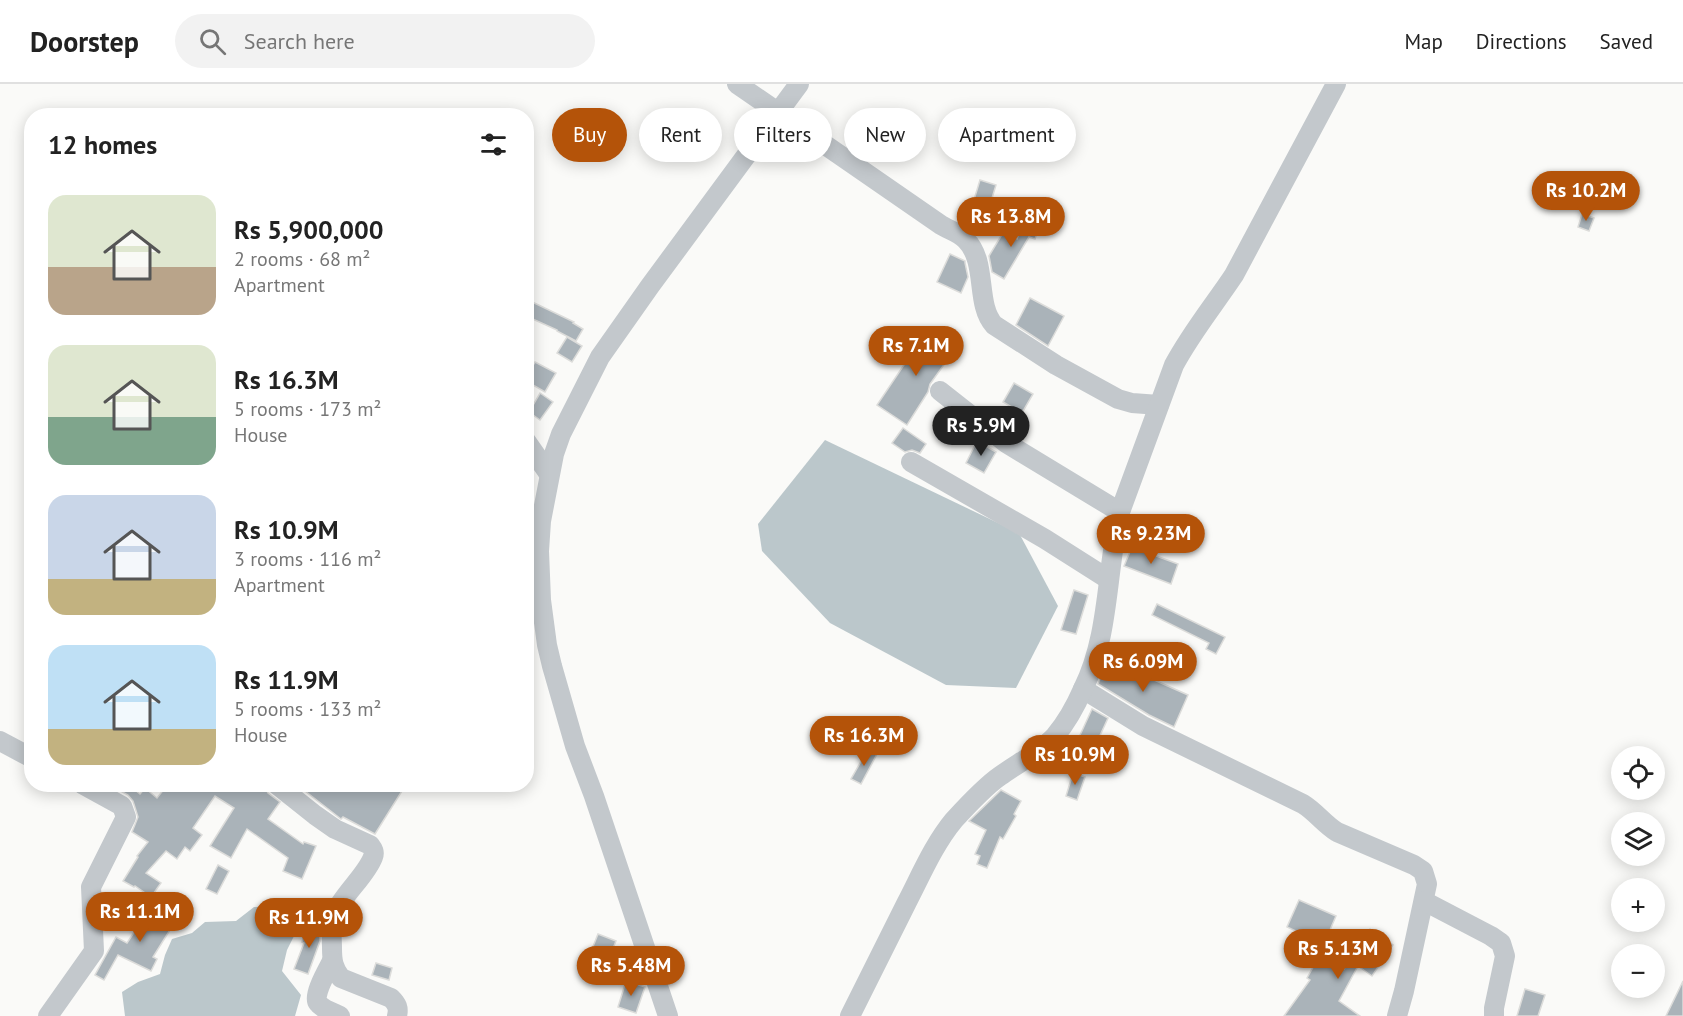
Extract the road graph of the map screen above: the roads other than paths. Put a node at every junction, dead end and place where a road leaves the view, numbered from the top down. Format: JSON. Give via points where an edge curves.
{"nodes":[{"id":1,"x":737,"y":84,"type":"edge"},
{"id":2,"x":799,"y":84,"type":"edge"},
{"id":3,"x":1336,"y":84,"type":"edge"},
{"id":4,"x":772,"y":108,"type":"edge"},
{"id":5,"x":790,"y":108,"type":"edge"},
{"id":6,"x":832,"y":150,"type":"edge"},
{"id":7,"x":750,"y":162,"type":"edge"},
{"id":8,"x":940,"y":391,"type":"dead end"},
{"id":9,"x":1159,"y":405,"type":"junction"},
{"id":10,"x":534,"y":452,"type":"edge"},
{"id":11,"x":911,"y":462,"type":"dead end"},
{"id":12,"x":549,"y":474,"type":"junction"},
{"id":13,"x":1120,"y":512,"type":"junction"},
{"id":14,"x":1108,"y":579,"type":"junction"},
{"id":15,"x":1083,"y":689,"type":"junction"},
{"id":16,"x":0,"y":741,"type":"edge"},
{"id":17,"x":24,"y":754,"type":"edge"},
{"id":18,"x":97,"y":792,"type":"edge"},
{"id":19,"x":286,"y":792,"type":"edge"},
{"id":20,"x":1424,"y":901,"type":"junction"},
{"id":21,"x":332,"y":961,"type":"junction"},
{"id":22,"x":48,"y":1016,"type":"edge"},
{"id":23,"x":340,"y":1016,"type":"edge"},
{"id":24,"x":397,"y":1016,"type":"edge"},
{"id":25,"x":668,"y":1016,"type":"edge"},
{"id":26,"x":850,"y":1016,"type":"edge"},
{"id":27,"x":1397,"y":1016,"type":"edge"},
{"id":28,"x":1494,"y":1016,"type":"edge"}],
"edges":[{"from":1,"to":4,"type":"street"},
{"from":2,"to":5,"type":"street"},
{"from":3,"to":9,"type":"street","via":[[1234,274],[1174,365]]},
{"from":6,"to":9,"type":"street","via":[[966,240],[975,254],[986,313],[993,325],[1118,399]]},
{"from":7,"to":12,"type":"street","via":[[650,286],[600,357],[561,434]]},
{"from":8,"to":13,"type":"street","via":[[1006,443]]},
{"from":9,"to":13,"type":"street"},
{"from":10,"to":12,"type":"street"},
{"from":11,"to":14,"type":"street"},
{"from":12,"to":25,"type":"street","via":[[539,551],[547,645],[575,746]]},
{"from":13,"to":14,"type":"street"},
{"from":14,"to":15,"type":"street","via":[[1094,664]]},
{"from":15,"to":20,"type":"street","via":[[1143,726],[1303,804],[1337,832],[1424,871]]},
{"from":15,"to":26,"type":"street","via":[[1054,736],[997,777],[955,818],[915,887]]},
{"from":16,"to":17,"type":"street"},
{"from":18,"to":22,"type":"street","via":[[122,806],[126,817],[91,887],[94,951]]},
{"from":19,"to":21,"type":"street","via":[[315,816],[374,849],[369,865],[335,913]]},
{"from":20,"to":27,"type":"street"},
{"from":20,"to":28,"type":"street","via":[[1501,944],[1505,956]]},
{"from":21,"to":23,"type":"street","via":[[316,999]]},
{"from":21,"to":24,"type":"street","via":[[341,978],[391,998],[397,1004]]}]}
